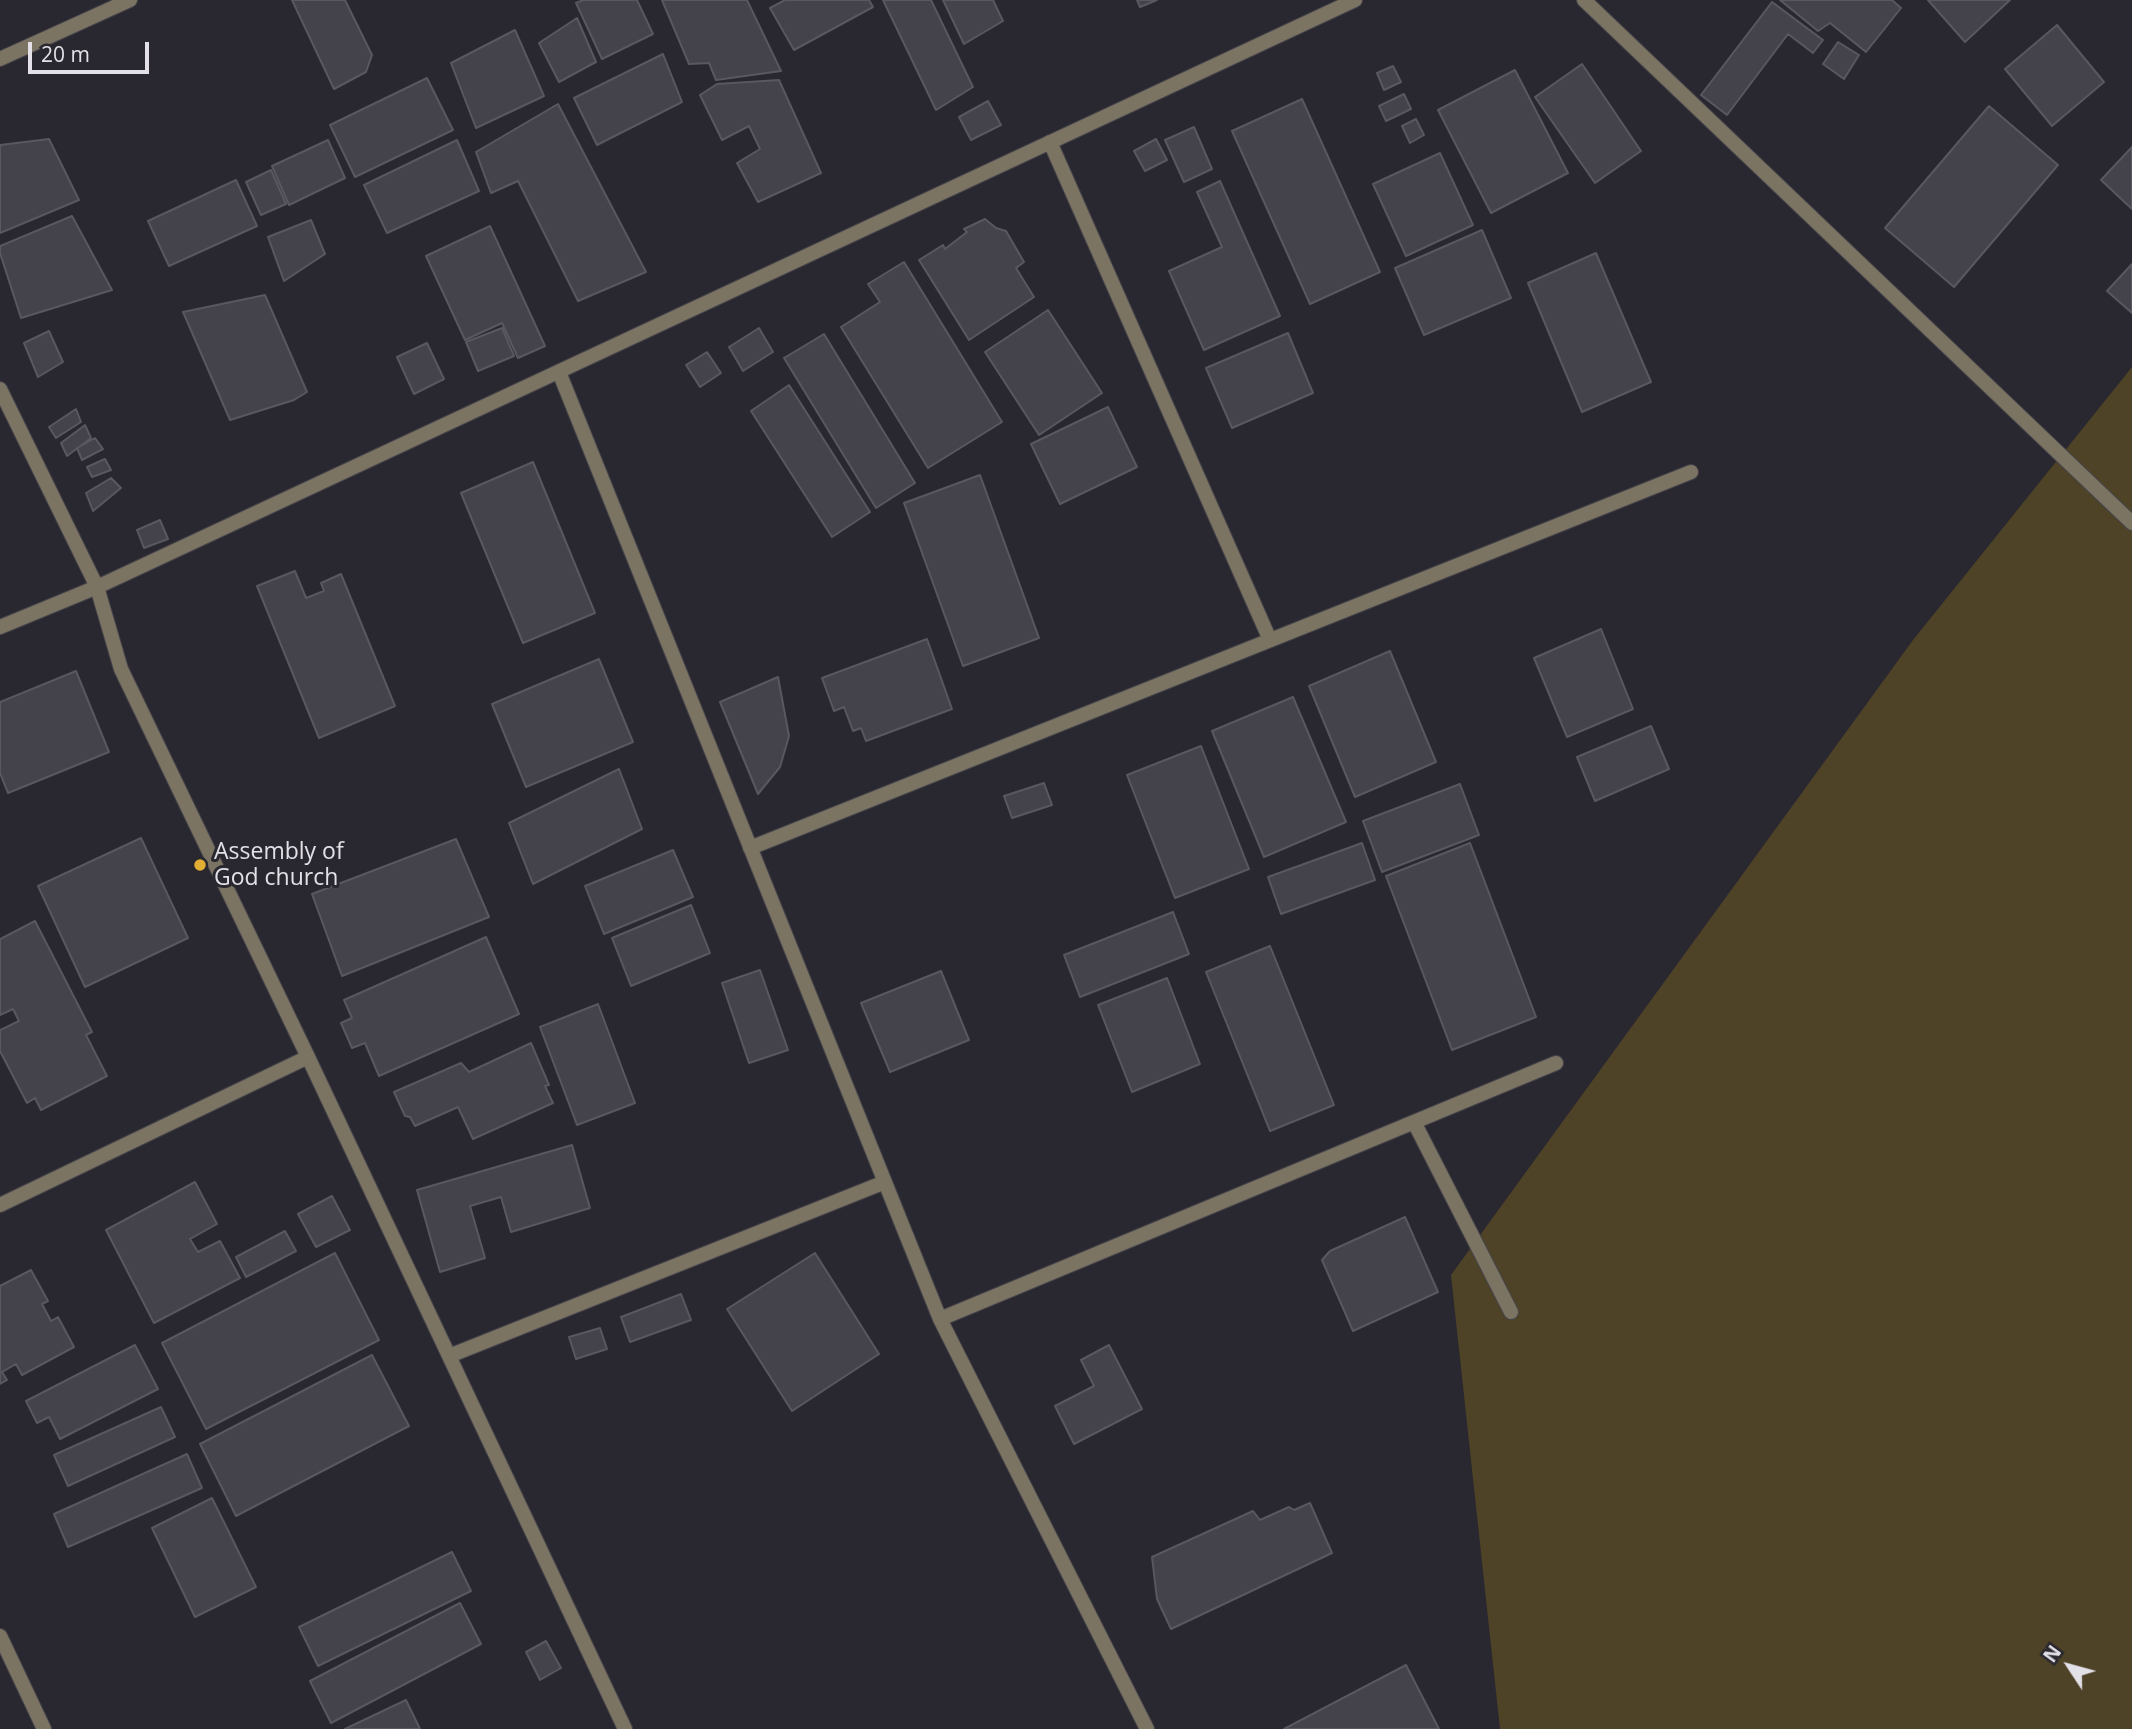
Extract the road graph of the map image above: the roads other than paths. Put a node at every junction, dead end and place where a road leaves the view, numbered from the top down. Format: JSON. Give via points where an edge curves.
{"nodes":[{"id":1,"x":130,"y":0,"type":"edge"},
{"id":2,"x":1355,"y":0,"type":"edge"},
{"id":3,"x":1584,"y":0,"type":"edge"},
{"id":4,"x":0,"y":59,"type":"edge"},
{"id":5,"x":1049,"y":142,"type":"junction"},
{"id":6,"x":559,"y":372,"type":"junction"},
{"id":7,"x":0,"y":389,"type":"edge"},
{"id":8,"x":1691,"y":472,"type":"dead end"},
{"id":9,"x":2132,"y":523,"type":"edge"},
{"id":10,"x":97,"y":587,"type":"junction"},
{"id":11,"x":0,"y":626,"type":"edge"},
{"id":12,"x":1270,"y":640,"type":"junction"},
{"id":13,"x":750,"y":848,"type":"junction"},
{"id":14,"x":308,"y":1057,"type":"junction"},
{"id":15,"x":1556,"y":1063,"type":"dead end"},
{"id":16,"x":1414,"y":1122,"type":"junction"},
{"id":17,"x":885,"y":1182,"type":"junction"},
{"id":18,"x":0,"y":1205,"type":"edge"},
{"id":19,"x":1511,"y":1312,"type":"dead end"},
{"id":20,"x":940,"y":1319,"type":"junction"},
{"id":21,"x":449,"y":1356,"type":"junction"},
{"id":22,"x":0,"y":1636,"type":"edge"},
{"id":23,"x":44,"y":1729,"type":"edge"},
{"id":24,"x":625,"y":1729,"type":"edge"},
{"id":25,"x":1147,"y":1729,"type":"edge"}],
"edges":[{"from":1,"to":4,"type":"street"},
{"from":2,"to":5,"type":"street"},
{"from":3,"to":9,"type":"street"},
{"from":5,"to":6,"type":"street"},
{"from":5,"to":12,"type":"street"},
{"from":6,"to":10,"type":"street"},
{"from":6,"to":13,"type":"street"},
{"from":7,"to":10,"type":"street"},
{"from":8,"to":12,"type":"street"},
{"from":10,"to":11,"type":"street"},
{"from":10,"to":14,"type":"street","via":[[121,669]]},
{"from":12,"to":13,"type":"street"},
{"from":13,"to":17,"type":"street"},
{"from":14,"to":18,"type":"street"},
{"from":14,"to":21,"type":"street"},
{"from":15,"to":16,"type":"street"},
{"from":16,"to":19,"type":"street"},
{"from":16,"to":20,"type":"street"},
{"from":17,"to":20,"type":"street"},
{"from":17,"to":21,"type":"street"},
{"from":20,"to":25,"type":"street"},
{"from":21,"to":24,"type":"street"},
{"from":22,"to":23,"type":"street"}]}
